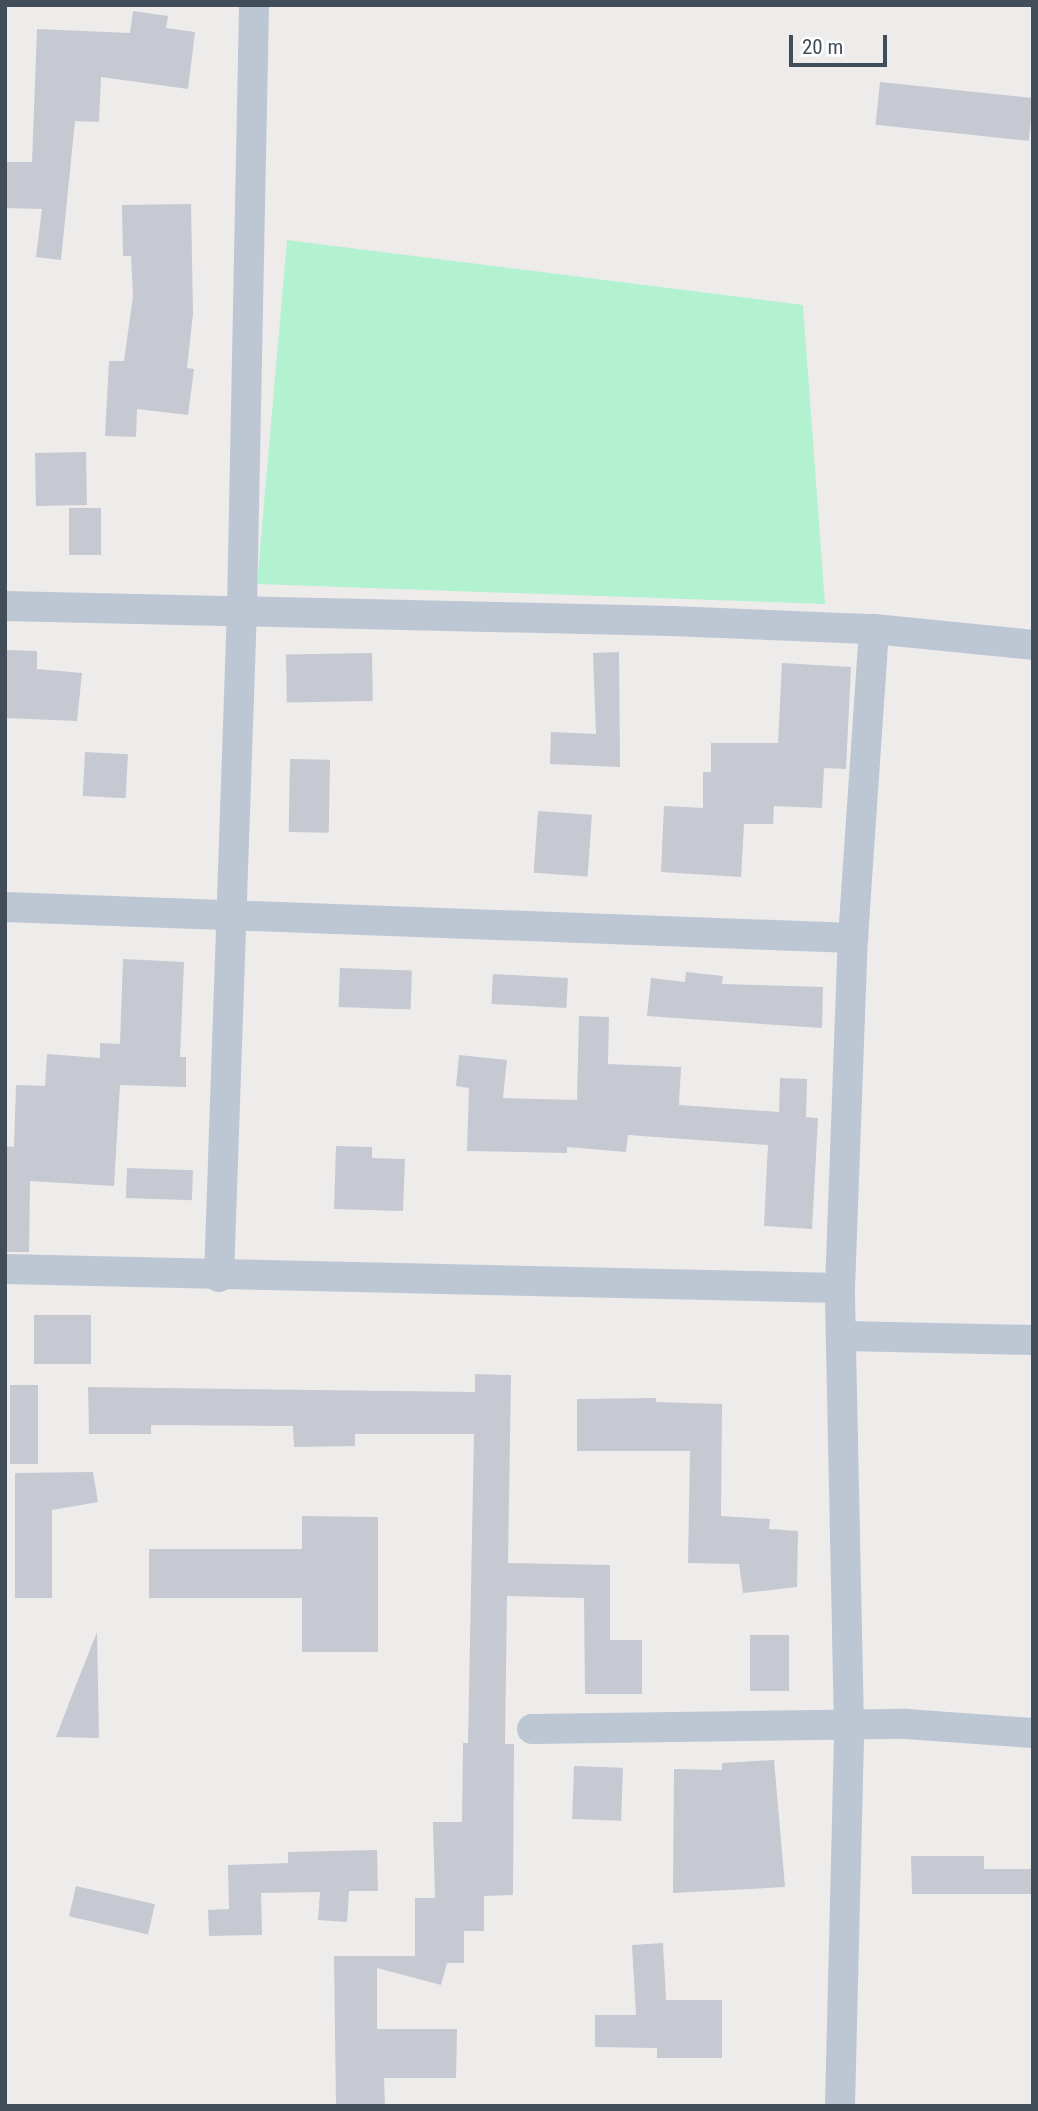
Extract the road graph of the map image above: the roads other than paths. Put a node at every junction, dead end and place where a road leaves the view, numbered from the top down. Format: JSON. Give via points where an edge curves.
{"nodes":[{"id":1,"x":254,"y":5,"type":"edge"},
{"id":2,"x":5,"y":606,"type":"edge"},
{"id":3,"x":242,"y":609,"type":"junction"},
{"id":4,"x":874,"y":629,"type":"junction"},
{"id":5,"x":1033,"y":645,"type":"edge"},
{"id":6,"x":5,"y":907,"type":"edge"},
{"id":7,"x":231,"y":915,"type":"junction"},
{"id":8,"x":853,"y":938,"type":"junction"},
{"id":9,"x":5,"y":1269,"type":"edge"},
{"id":10,"x":219,"y":1277,"type":"junction"},
{"id":11,"x":840,"y":1288,"type":"junction"},
{"id":12,"x":844,"y":1336,"type":"junction"},
{"id":13,"x":1033,"y":1339,"type":"edge"},
{"id":14,"x":849,"y":1727,"type":"junction"},
{"id":15,"x":532,"y":1729,"type":"dead end"},
{"id":16,"x":1033,"y":1733,"type":"edge"},
{"id":17,"x":840,"y":2106,"type":"edge"}],
"edges":[{"from":1,"to":3,"type":"street"},
{"from":2,"to":3,"type":"street"},
{"from":3,"to":4,"type":"street"},
{"from":3,"to":7,"type":"street"},
{"from":4,"to":5,"type":"street"},
{"from":4,"to":8,"type":"street"},
{"from":6,"to":7,"type":"street"},
{"from":7,"to":8,"type":"street"},
{"from":7,"to":10,"type":"street"},
{"from":8,"to":11,"type":"street"},
{"from":9,"to":10,"type":"street"},
{"from":10,"to":11,"type":"street"},
{"from":11,"to":12,"type":"street"},
{"from":12,"to":13,"type":"street"},
{"from":12,"to":14,"type":"street"},
{"from":14,"to":15,"type":"street"},
{"from":14,"to":16,"type":"street","via":[[906,1724]]},
{"from":14,"to":17,"type":"street"}]}
